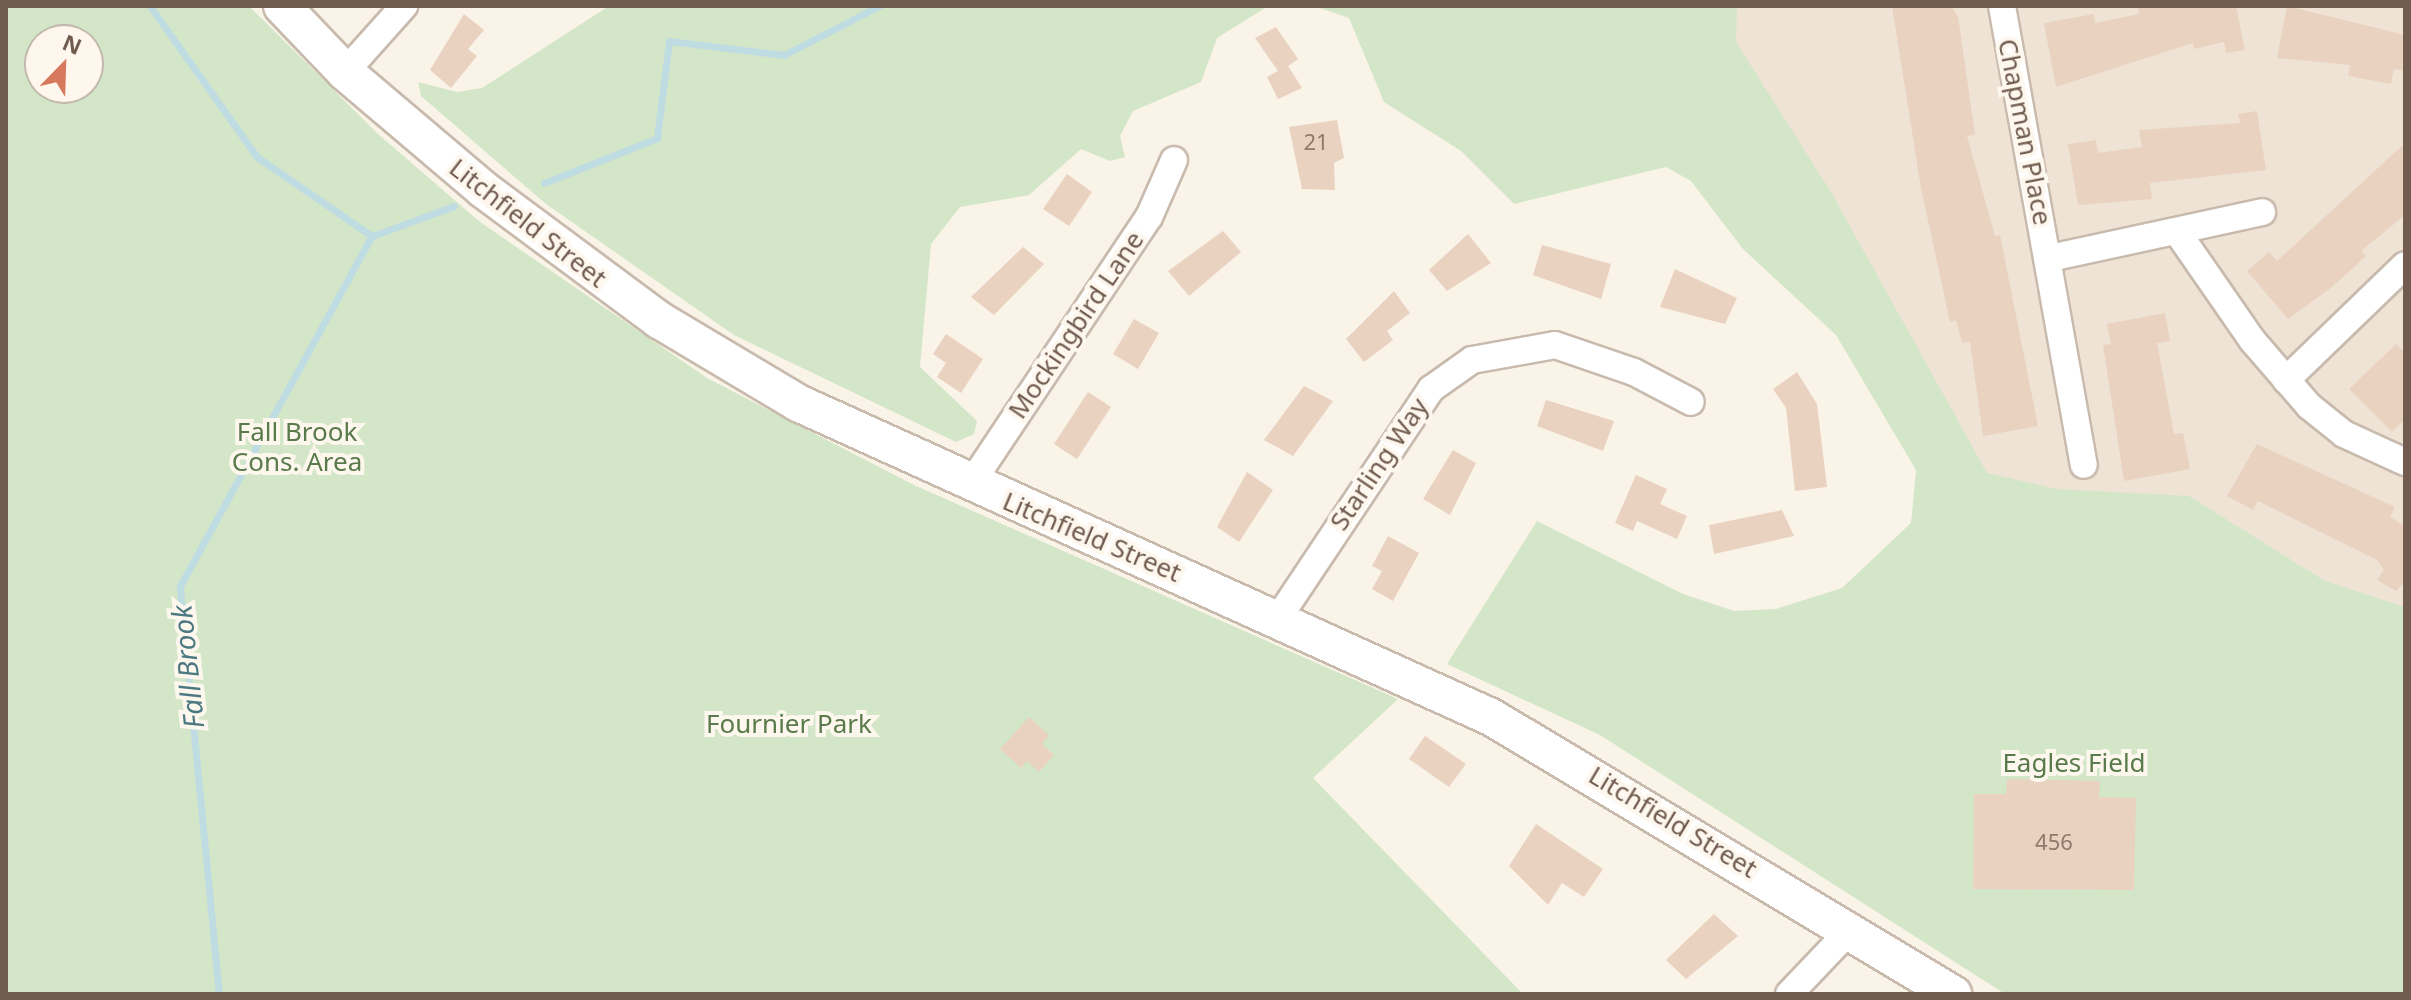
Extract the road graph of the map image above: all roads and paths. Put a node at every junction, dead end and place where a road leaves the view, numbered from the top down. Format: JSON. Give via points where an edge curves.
{"nodes":[{"id":1,"x":282,"y":6,"type":"edge"},
{"id":2,"x":404,"y":6,"type":"edge"},
{"id":3,"x":2002,"y":6,"type":"edge"},
{"id":4,"x":345,"y":72,"type":"junction"},
{"id":5,"x":1174,"y":160,"type":"dead end"},
{"id":6,"x":2262,"y":212,"type":"dead end"},
{"id":7,"x":2178,"y":233,"type":"junction"},
{"id":8,"x":2050,"y":258,"type":"junction"},
{"id":9,"x":2405,"y":265,"type":"edge"},
{"id":10,"x":2286,"y":380,"type":"junction"},
{"id":11,"x":1691,"y":402,"type":"dead end"},
{"id":12,"x":2405,"y":462,"type":"edge"},
{"id":13,"x":2084,"y":465,"type":"dead end"},
{"id":14,"x":970,"y":485,"type":"junction"},
{"id":15,"x":1279,"y":617,"type":"junction"},
{"id":16,"x":1851,"y":929,"type":"junction"},
{"id":17,"x":1789,"y":994,"type":"edge"},
{"id":18,"x":1953,"y":994,"type":"edge"}],
"edges":[{"from":1,"to":4,"type":"main road","name":"Litchfield Street"},
{"from":2,"to":4,"type":"street"},
{"from":3,"to":8,"type":"street","name":"Chapman Place"},
{"from":4,"to":14,"type":"main road","name":"Litchfield Street","via":[[484,190],[659,320],[810,410]]},
{"from":5,"to":14,"type":"street","name":"Mockingbird Lane","via":[[1149,217]]},
{"from":6,"to":7,"type":"street","name":"Chapman Place"},
{"from":7,"to":8,"type":"street","name":"Chapman Place"},
{"from":7,"to":10,"type":"street"},
{"from":8,"to":13,"type":"street","name":"Chapman Place"},
{"from":9,"to":10,"type":"street"},
{"from":10,"to":12,"type":"street","via":[[2344,434]]},
{"from":11,"to":15,"type":"street","name":"Starling Way","via":[[1634,372],[1555,345],[1472,360],[1431,389]]},
{"from":14,"to":15,"type":"main road","name":"Litchfield Street"},
{"from":15,"to":16,"type":"main road","name":"Litchfield Street","via":[[1491,717]]},
{"from":16,"to":17,"type":"street"},
{"from":16,"to":18,"type":"main road","name":"Litchfield Street"}]}
